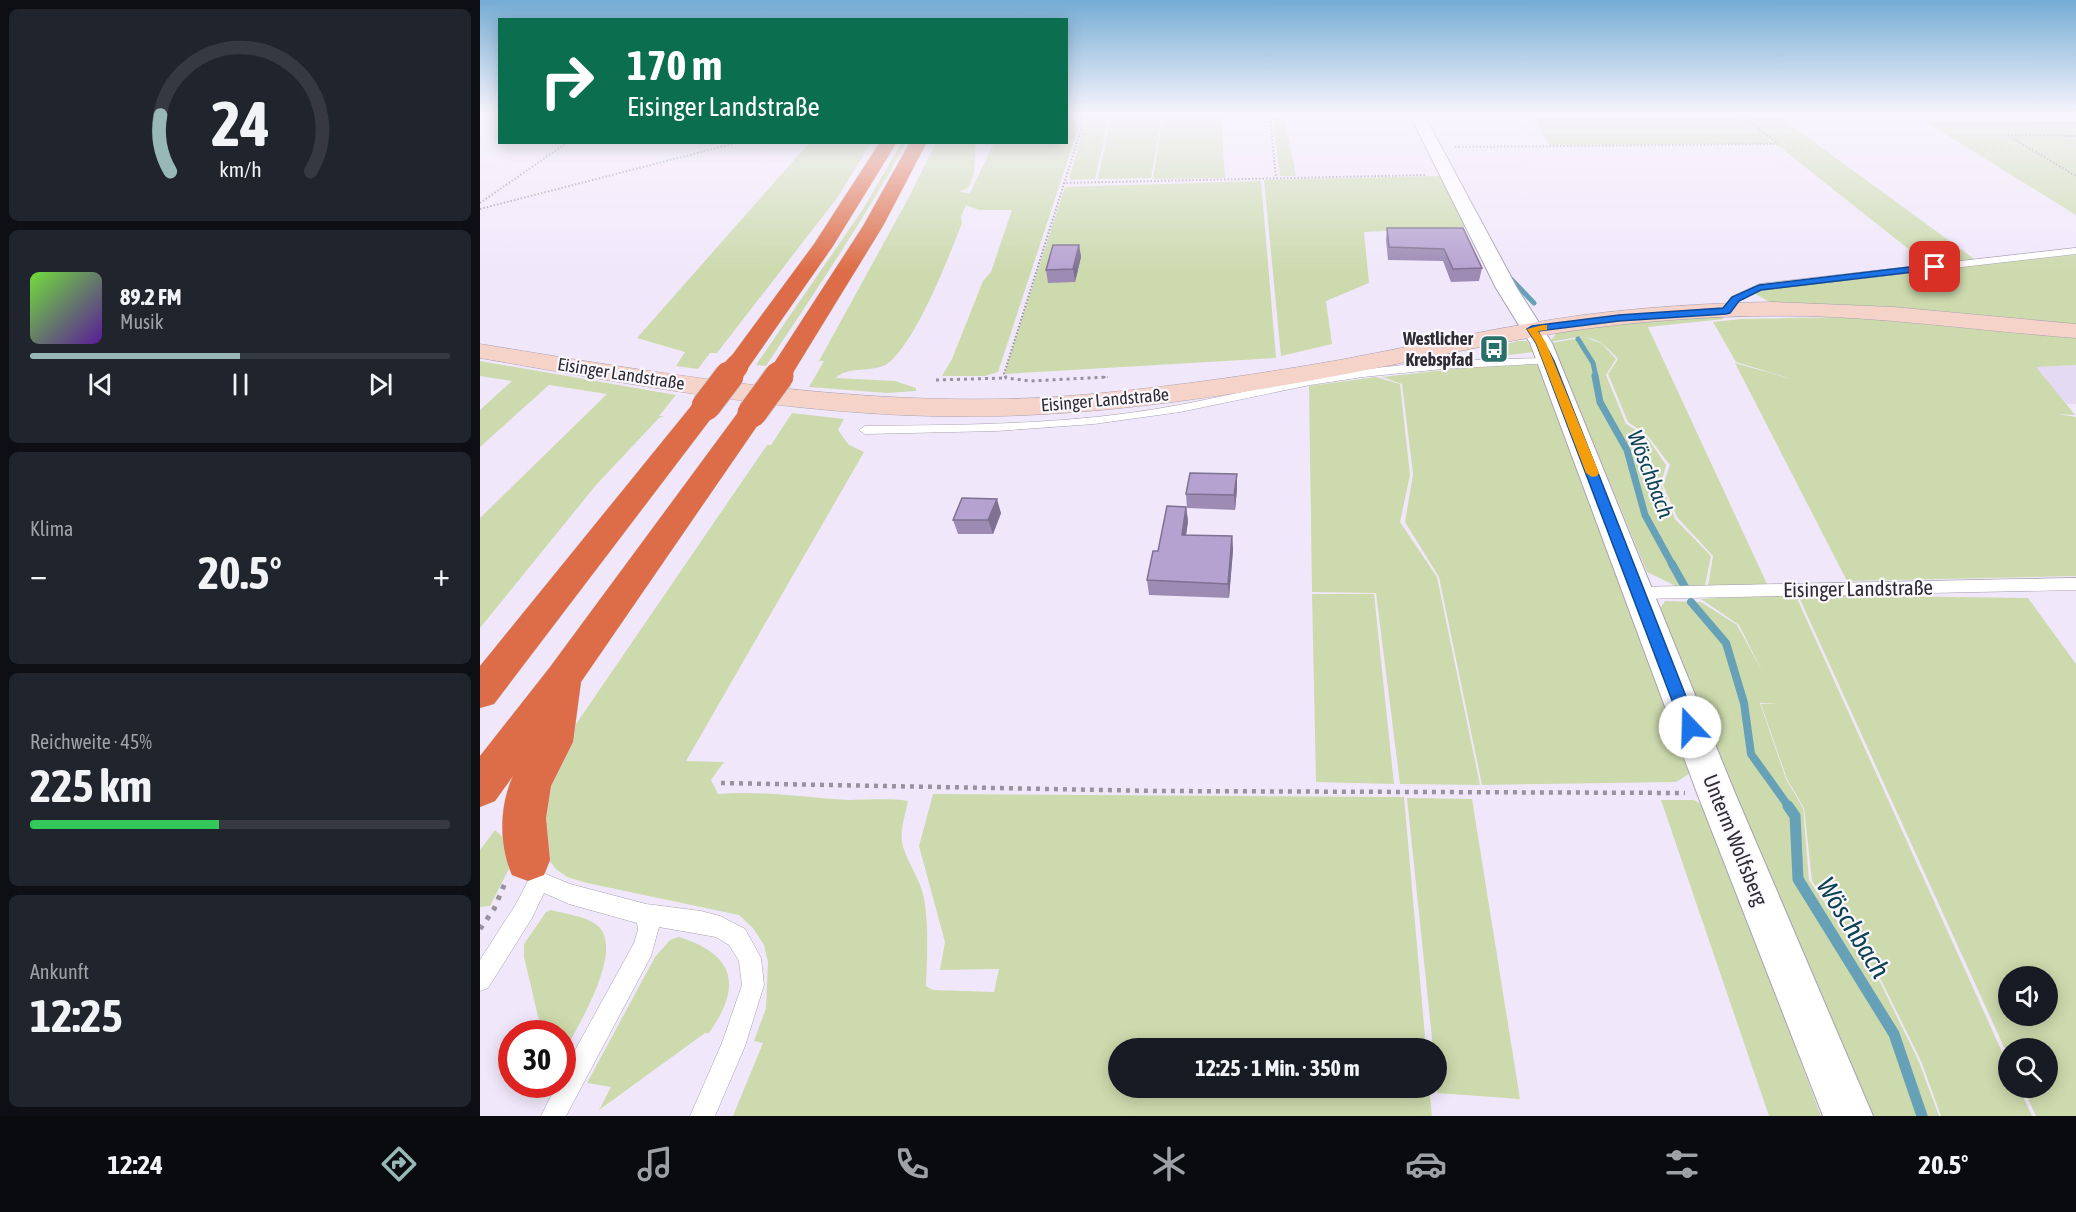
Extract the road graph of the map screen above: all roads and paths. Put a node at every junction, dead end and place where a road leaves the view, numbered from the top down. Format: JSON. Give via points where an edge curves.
{"nodes":[{"id":1,"x":531,"y":167,"type":"edge"},
{"id":2,"x":643,"y":167,"type":"edge"},
{"id":3,"x":873,"y":167,"type":"edge"},
{"id":4,"x":905,"y":167,"type":"edge"},
{"id":5,"x":1068,"y":167,"type":"edge"},
{"id":6,"x":1275,"y":167,"type":"edge"},
{"id":7,"x":1445,"y":167,"type":"edge"},
{"id":8,"x":2061,"y":167,"type":"edge"},
{"id":9,"x":1449,"y":175,"type":"junction"},
{"id":10,"x":2076,"y":176,"type":"edge"},
{"id":11,"x":1276,"y":178,"type":"junction"},
{"id":12,"x":1063,"y":183,"type":"junction"},
{"id":13,"x":480,"y":202,"type":"edge"},
{"id":14,"x":480,"y":209,"type":"edge"},
{"id":15,"x":2076,"y":251,"type":"edge"},
{"id":16,"x":1726,"y":311,"type":"junction"},
{"id":17,"x":1532,"y":329,"type":"junction"},
{"id":18,"x":2076,"y":331,"type":"edge"},
{"id":19,"x":480,"y":351,"type":"edge"},
{"id":20,"x":1548,"y":361,"type":"junction"},
{"id":21,"x":936,"y":380,"type":"dead end"},
{"id":22,"x":865,"y":430,"type":"dead end"},
{"id":23,"x":2076,"y":584,"type":"edge"},
{"id":24,"x":1639,"y":593,"type":"junction"},
{"id":25,"x":531,"y":631,"type":"junction"},
{"id":26,"x":563,"y":678,"type":"junction"},
{"id":27,"x":480,"y":679,"type":"edge"},
{"id":28,"x":480,"y":693,"type":"edge"},
{"id":29,"x":721,"y":783,"type":"dead end"},
{"id":30,"x":480,"y":788,"type":"edge"},
{"id":31,"x":1716,"y":793,"type":"junction"},
{"id":32,"x":533,"y":868,"type":"junction"},
{"id":33,"x":646,"y":915,"type":"junction"},
{"id":34,"x":480,"y":929,"type":"edge"},
{"id":35,"x":480,"y":980,"type":"edge"},
{"id":36,"x":553,"y":1116,"type":"edge"},
{"id":37,"x":702,"y":1116,"type":"edge"},
{"id":38,"x":1848,"y":1116,"type":"edge"}],
"edges":[{"from":1,"to":13,"type":"path"},
{"from":2,"to":14,"type":"path"},
{"from":3,"to":25,"type":"highway","bridge":true,"via":[[823,246],[737,366]]},
{"from":4,"to":26,"type":"highway","bridge":true,"via":[[782,371]]},
{"from":5,"to":12,"type":"path"},
{"from":6,"to":11,"type":"path"},
{"from":7,"to":9,"type":"street","name":"Unterm Wolfsberg"},
{"from":8,"to":10,"type":"path"},
{"from":9,"to":11,"type":"path"},
{"from":9,"to":17,"type":"street","name":"Unterm Wolfsberg","via":[[1513,303]]},
{"from":11,"to":12,"type":"path"},
{"from":12,"to":21,"type":"path","via":[[1005,376]]},
{"from":15,"to":16,"type":"lane","via":[[1759,287],[1735,299]]},
{"from":16,"to":17,"type":"main road","name":"Eisinger Landstraße"},
{"from":16,"to":18,"type":"main road","name":"Eisinger Landstraße","via":[[1866,312]]},
{"from":17,"to":19,"type":"main road","name":"Eisinger Landstraße","via":[[1190,393],[1002,408],[909,408],[803,401]]},
{"from":17,"to":20,"type":"street","name":"Unterm Wolfsberg"},
{"from":20,"to":22,"type":"lane","name":"Eisinger Landstraße","via":[[1468,362],[1336,377],[1176,410],[1087,421],[980,429]]},
{"from":20,"to":24,"type":"street","name":"Unterm Wolfsberg"},
{"from":23,"to":24,"type":"lane","name":"Eisinger Landstraße"},
{"from":24,"to":31,"type":"street","name":"Unterm Wolfsberg"},
{"from":25,"to":27,"type":"highway"},
{"from":25,"to":28,"type":"highway"},
{"from":26,"to":30,"type":"highway"},
{"from":26,"to":32,"type":"highway","via":[[553,742],[530,784],[524,819]]},
{"from":29,"to":31,"type":"path","via":[[1157,791]]},
{"from":31,"to":38,"type":"street","name":"Unterm Wolfsberg"},
{"from":32,"to":33,"type":"lane","via":[[569,894]]},
{"from":32,"to":34,"type":"path","via":[[511,868],[494,909]]},
{"from":32,"to":35,"type":"lane","via":[[524,911]]},
{"from":33,"to":36,"type":"lane","via":[[649,930],[643,948]]},
{"from":33,"to":37,"type":"lane","via":[[720,927],[737,937],[750,958],[753,985],[733,1046]]}]}
